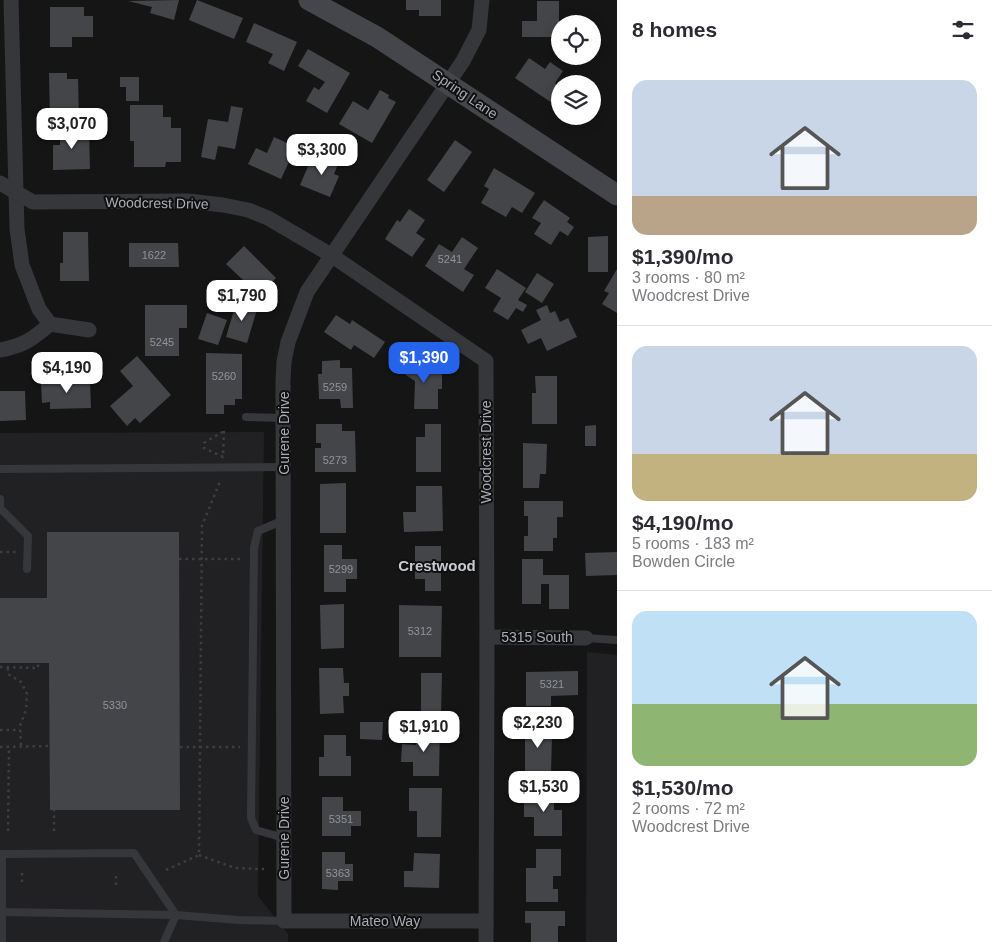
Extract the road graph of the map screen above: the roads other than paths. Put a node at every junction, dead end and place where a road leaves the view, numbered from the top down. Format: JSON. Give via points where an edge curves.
{"nodes":[{"id":1,"x":11,"y":0,"type":"edge"},
{"id":2,"x":309,"y":0,"type":"edge"},
{"id":3,"x":482,"y":0,"type":"edge"},
{"id":4,"x":6,"y":23,"type":"edge"},
{"id":5,"x":448,"y":83,"type":"junction"},
{"id":6,"x":0,"y":184,"type":"edge"},
{"id":7,"x":15,"y":191,"type":"junction"},
{"id":8,"x":617,"y":195,"type":"edge"},
{"id":9,"x":331,"y":255,"type":"junction"},
{"id":10,"x":50,"y":324,"type":"junction"},
{"id":11,"x":89,"y":330,"type":"dead end"},
{"id":12,"x":0,"y":350,"type":"edge"},
{"id":13,"x":246,"y":417,"type":"dead end"},
{"id":14,"x":284,"y":418,"type":"junction"},
{"id":15,"x":284,"y":467,"type":"junction"},
{"id":16,"x":0,"y":469,"type":"edge"},
{"id":17,"x":0,"y":498,"type":"edge"},
{"id":18,"x":284,"y":520,"type":"junction"},
{"id":19,"x":28,"y":569,"type":"dead end"},
{"id":20,"x":487,"y":637,"type":"junction"},
{"id":21,"x":586,"y":638,"type":"joint"},
{"id":22,"x":617,"y":640,"type":"edge"},
{"id":23,"x":284,"y":838,"type":"junction"},
{"id":24,"x":2,"y":912,"type":"junction"},
{"id":25,"x":176,"y":915,"type":"junction"},
{"id":26,"x":284,"y":921,"type":"junction"},
{"id":27,"x":486,"y":921,"type":"junction"},
{"id":28,"x":2,"y":942,"type":"edge"},
{"id":29,"x":164,"y":942,"type":"edge"},
{"id":30,"x":486,"y":942,"type":"edge"}],
"edges":[{"from":1,"to":4,"type":"street"},
{"from":2,"to":5,"type":"street","name":"Spring Lane","via":[[376,37]]},
{"from":3,"to":5,"type":"street","name":"Gurene Drive","via":[[479,30]]},
{"from":4,"to":7,"type":"street"},
{"from":5,"to":8,"type":"street","name":"Spring Lane"},
{"from":5,"to":9,"type":"street","name":"Gurene Drive"},
{"from":6,"to":7,"type":"street","name":"Woodcrest Drive"},
{"from":7,"to":9,"type":"street","name":"Woodcrest Drive","via":[[33,202],[188,201],[248,210]]},
{"from":7,"to":10,"type":"street","via":[[22,265],[39,310]]},
{"from":9,"to":14,"type":"street","name":"Gurene Drive","via":[[306,292],[288,342],[284,362]]},
{"from":9,"to":20,"type":"street","name":"Woodcrest Drive","via":[[486,361]]},
{"from":10,"to":11,"type":"street"},
{"from":10,"to":12,"type":"street","via":[[34,338]]},
{"from":13,"to":14,"type":"lane"},
{"from":14,"to":15,"type":"street","name":"Gurene Drive"},
{"from":15,"to":16,"type":"lane"},
{"from":15,"to":18,"type":"street","name":"Gurene Drive"},
{"from":17,"to":19,"type":"lane","via":[[0,508],[28,536]]},
{"from":18,"to":23,"type":"street","name":"Gurene Drive"},
{"from":18,"to":23,"type":"lane","via":[[258,531],[254,548],[251,818],[256,830]]},
{"from":20,"to":21,"type":"street","name":"5315 South"},
{"from":20,"to":27,"type":"street","name":"Woodcrest Drive"},
{"from":21,"to":22,"type":"lane"},
{"from":23,"to":26,"type":"street","name":"Gurene Drive"},
{"from":24,"to":25,"type":"lane"},
{"from":24,"to":25,"type":"lane","via":[[2,854],[134,853]]},
{"from":24,"to":28,"type":"lane"},
{"from":25,"to":26,"type":"lane"},
{"from":25,"to":29,"type":"lane"},
{"from":26,"to":27,"type":"street","name":"Mateo Way"},
{"from":27,"to":30,"type":"street","name":"Woodcrest Drive"}]}
